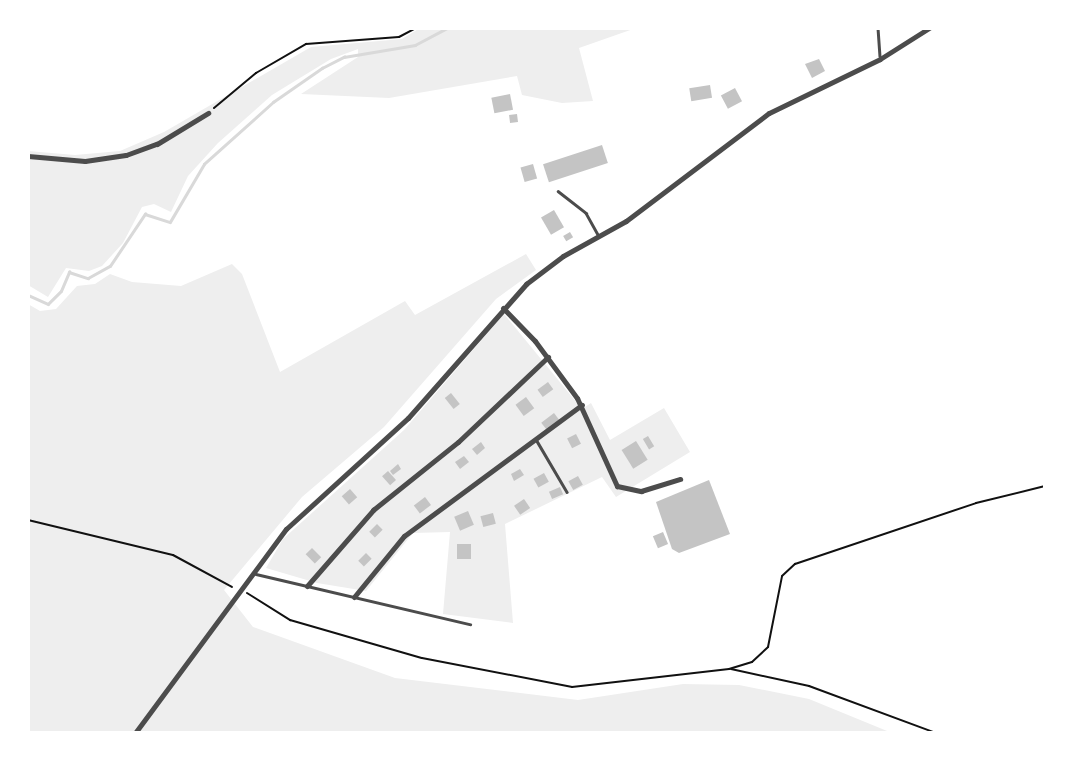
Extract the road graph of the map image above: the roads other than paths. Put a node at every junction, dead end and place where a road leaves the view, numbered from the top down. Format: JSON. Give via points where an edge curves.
{"nodes":[{"id":1,"x":878,"y":28,"type":"edge"},
{"id":2,"x":929,"y":28,"type":"edge"},
{"id":3,"x":880,"y":59,"type":"junction"},
{"id":4,"x":208,"y":113,"type":"road end"},
{"id":5,"x":28,"y":156,"type":"edge"},
{"id":6,"x":558,"y":191,"type":"dead end"},
{"id":7,"x":599,"y":236,"type":"junction"},
{"id":8,"x":503,"y":308,"type":"junction"},
{"id":9,"x":548,"y":357,"type":"junction"},
{"id":10,"x":582,"y":405,"type":"junction"},
{"id":11,"x":537,"y":441,"type":"junction"},
{"id":12,"x":680,"y":479,"type":"dead end"},
{"id":13,"x":568,"y":492,"type":"dead end"},
{"id":14,"x":252,"y":573,"type":"junction"},
{"id":15,"x":307,"y":586,"type":"junction"},
{"id":16,"x":354,"y":597,"type":"junction"},
{"id":17,"x":470,"y":624,"type":"dead end"},
{"id":18,"x":135,"y":733,"type":"edge"}],
"edges":[{"from":1,"to":3,"type":"lane"},
{"from":2,"to":3,"type":"street"},
{"from":3,"to":7,"type":"street","via":[[769,113],[626,221]]},
{"from":4,"to":5,"type":"street","via":[[158,144],[126,155],[85,161]]},
{"from":6,"to":7,"type":"lane","via":[[586,213]]},
{"from":7,"to":8,"type":"street","via":[[538,274]]},
{"from":8,"to":9,"type":"street"},
{"from":8,"to":14,"type":"street","via":[[422,403],[298,516]]},
{"from":9,"to":10,"type":"street"},
{"from":9,"to":15,"type":"street","via":[[458,442],[386,498]]},
{"from":10,"to":11,"type":"street"},
{"from":10,"to":12,"type":"street","via":[[597,452],[617,486],[641,491]]},
{"from":11,"to":13,"type":"lane"},
{"from":11,"to":16,"type":"street","via":[[404,536]]},
{"from":14,"to":15,"type":"lane"},
{"from":14,"to":18,"type":"street"},
{"from":15,"to":16,"type":"lane"},
{"from":16,"to":17,"type":"lane"}]}
